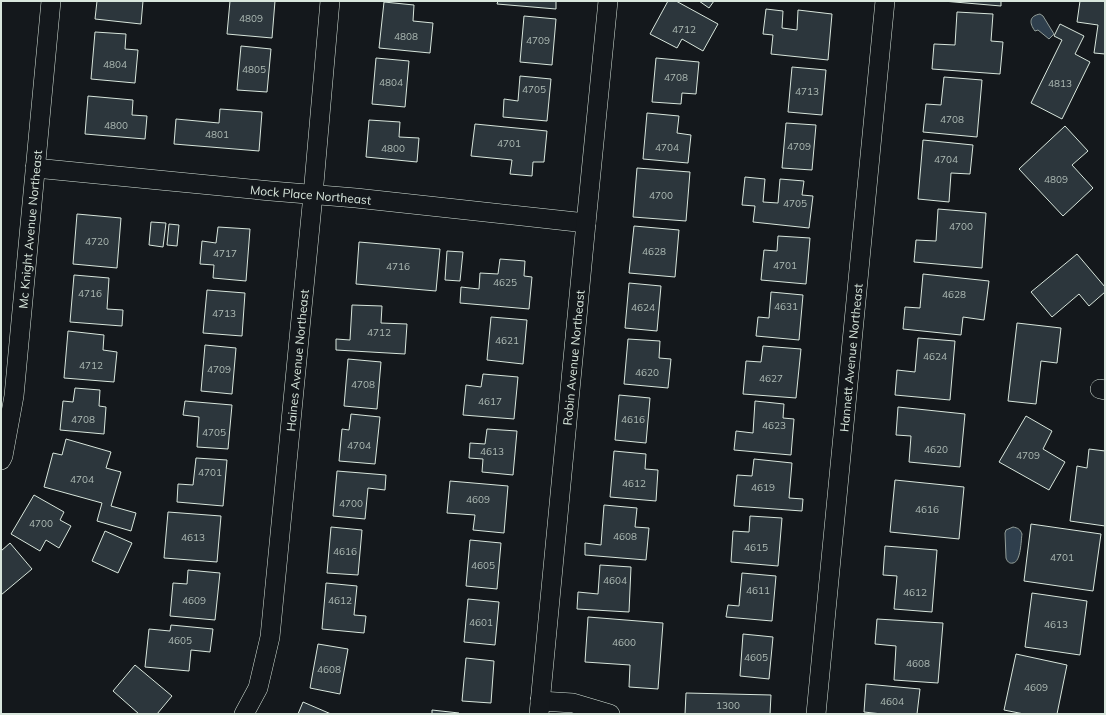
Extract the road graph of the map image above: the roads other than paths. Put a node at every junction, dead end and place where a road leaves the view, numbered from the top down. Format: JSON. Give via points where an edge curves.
{"nodes":[{"id":1,"x":51,"y":1,"type":"edge"},
{"id":2,"x":330,"y":1,"type":"edge"},
{"id":3,"x":608,"y":1,"type":"edge"},
{"id":4,"x":885,"y":1,"type":"edge"},
{"id":5,"x":35,"y":168,"type":"junction"},
{"id":6,"x":313,"y":195,"type":"junction"},
{"id":7,"x":586,"y":223,"type":"junction"},
{"id":8,"x":2,"y":458,"type":"edge"},
{"id":9,"x":540,"y":707,"type":"edge"},
{"id":10,"x":244,"y":714,"type":"edge"},
{"id":11,"x":610,"y":714,"type":"edge"},
{"id":12,"x":816,"y":714,"type":"edge"}],
"edges":[{"from":1,"to":5,"type":"street","name":"Mc Knight Avenue Northeast"},
{"from":2,"to":6,"type":"street","name":"Haines Avenue Northeast"},
{"from":3,"to":7,"type":"street","name":"Robin Avenue Northeast"},
{"from":4,"to":12,"type":"street","name":"Hannett Avenue Northeast"},
{"from":5,"to":6,"type":"street","name":"Mock Place Northeast"},
{"from":5,"to":8,"type":"street","name":"Mc Knight Avenue Northeast","via":[[14,396]]},
{"from":6,"to":7,"type":"street","name":"Mock Place Northeast"},
{"from":6,"to":10,"type":"street","name":"Haines Avenue Northeast","via":[[270,637],[258,688]]},
{"from":7,"to":9,"type":"street","name":"Robin Avenue Northeast"},
{"from":9,"to":11,"type":"street","via":[[573,703]]}]}
